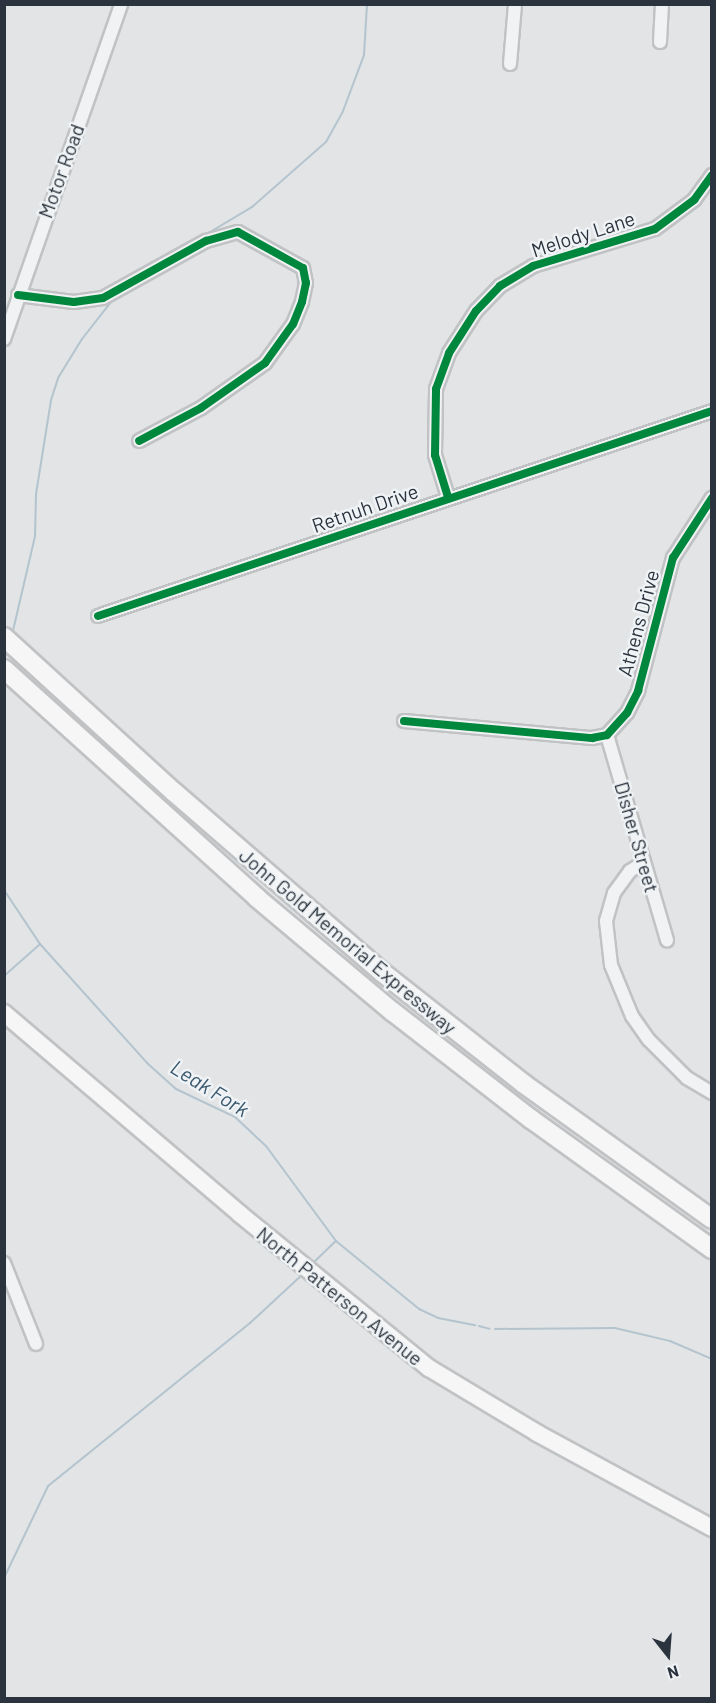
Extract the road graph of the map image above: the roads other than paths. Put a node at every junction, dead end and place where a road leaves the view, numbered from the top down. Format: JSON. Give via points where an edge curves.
{"nodes":[{"id":1,"x":121,"y":4,"type":"edge"},
{"id":2,"x":515,"y":4,"type":"edge"},
{"id":3,"x":662,"y":4,"type":"edge"},
{"id":4,"x":660,"y":42,"type":"dead end"},
{"id":5,"x":510,"y":64,"type":"dead end"},
{"id":6,"x":711,"y":175,"type":"edge"},
{"id":7,"x":18,"y":295,"type":"junction"},
{"id":8,"x":4,"y":339,"type":"edge"},
{"id":9,"x":711,"y":411,"type":"edge"},
{"id":10,"x":139,"y":441,"type":"dead end"},
{"id":11,"x":448,"y":496,"type":"junction"},
{"id":12,"x":711,"y":498,"type":"edge"},
{"id":13,"x":98,"y":616,"type":"dead end"},
{"id":14,"x":4,"y":637,"type":"edge"},
{"id":15,"x":4,"y":669,"type":"edge"},
{"id":16,"x":404,"y":721,"type":"dead end"},
{"id":17,"x":607,"y":735,"type":"junction"},
{"id":18,"x":644,"y":862,"type":"junction"},
{"id":19,"x":667,"y":940,"type":"dead end"},
{"id":20,"x":4,"y":1013,"type":"edge"},
{"id":21,"x":711,"y":1093,"type":"edge"},
{"id":22,"x":711,"y":1219,"type":"edge"},
{"id":23,"x":711,"y":1249,"type":"edge"},
{"id":24,"x":6,"y":1269,"type":"edge"},
{"id":25,"x":36,"y":1344,"type":"dead end"},
{"id":26,"x":711,"y":1528,"type":"edge"}],
"edges":[{"from":1,"to":7,"type":"street","name":"Motor Road"},
{"from":2,"to":5,"type":"street"},
{"from":3,"to":4,"type":"street"},
{"from":6,"to":11,"type":"street","name":"Melody Lane","via":[[694,200],[655,229],[533,266],[500,286],[476,311],[449,353],[436,389],[435,455]]},
{"from":7,"to":8,"type":"street","name":"Motor Road"},
{"from":7,"to":10,"type":"street","via":[[74,302],[103,298],[206,242],[238,232],[303,268],[306,283],[302,302],[293,324],[265,363],[201,408]]},
{"from":9,"to":11,"type":"street","name":"Retnuh Drive"},
{"from":11,"to":13,"type":"street","name":"Retnuh Drive"},
{"from":12,"to":17,"type":"street","name":"Athens Drive","via":[[673,558],[638,691],[627,712]]},
{"from":14,"to":22,"type":"highway","name":"John Gold Memorial Expressway","via":[[174,792],[383,973],[524,1084]]},
{"from":15,"to":23,"type":"highway","name":"John Gold Memorial Expressway","via":[[257,898],[393,1012],[531,1119]]},
{"from":16,"to":17,"type":"street","via":[[592,738]]},
{"from":17,"to":18,"type":"street","name":"Disher Street"},
{"from":18,"to":19,"type":"street","name":"Disher Street"},
{"from":18,"to":21,"type":"street","via":[[630,870],[614,893],[606,921],[610,965],[632,1016],[649,1040],[687,1078]]},
{"from":20,"to":26,"type":"main road","name":"North Patterson Avenue","via":[[271,1240],[429,1368],[537,1433]]},
{"from":24,"to":25,"type":"street"}]}
